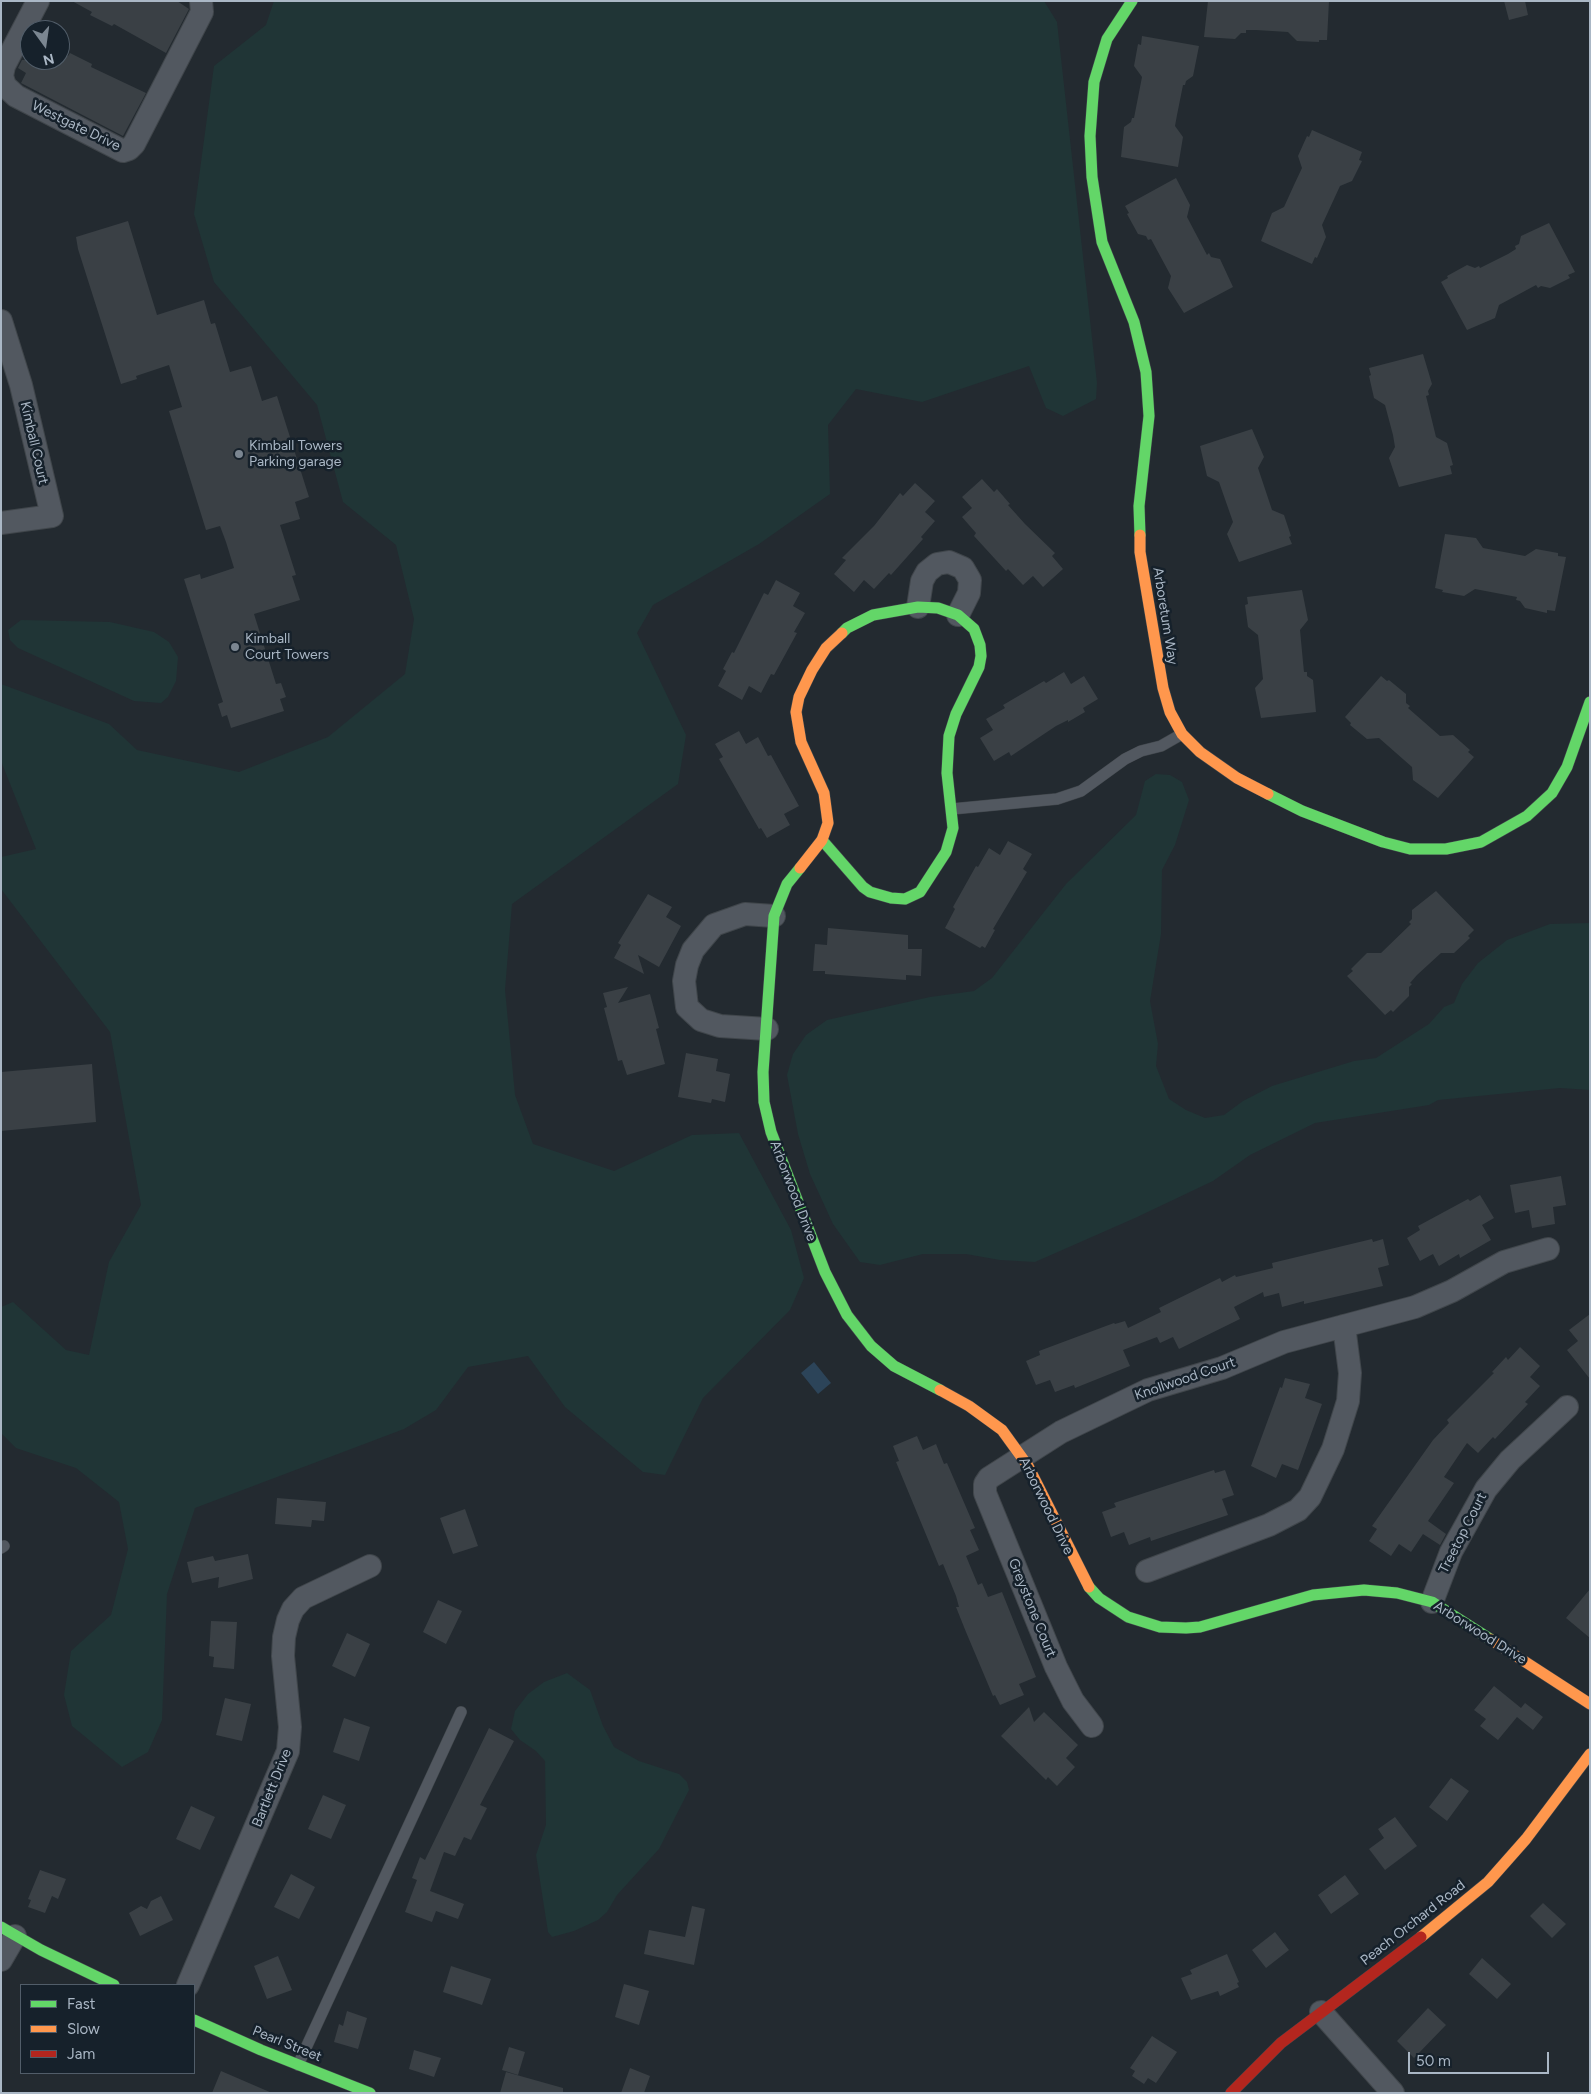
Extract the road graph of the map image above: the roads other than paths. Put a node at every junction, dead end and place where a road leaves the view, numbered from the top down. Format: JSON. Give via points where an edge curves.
{"nodes":[{"id":1,"x":201,"y":1,"type":"edge"},
{"id":2,"x":1132,"y":1,"type":"edge"},
{"id":3,"x":33,"y":4,"type":"edge"},
{"id":4,"x":1,"y":321,"type":"edge"},
{"id":5,"x":1,"y":523,"type":"edge"},
{"id":6,"x":918,"y":607,"type":"junction"},
{"id":7,"x":958,"y":615,"type":"junction"},
{"id":8,"x":1590,"y":702,"type":"edge"},
{"id":9,"x":1182,"y":734,"type":"junction"},
{"id":10,"x":952,"y":809,"type":"junction"},
{"id":11,"x":822,"y":840,"type":"junction"},
{"id":12,"x":774,"y":916,"type":"junction"},
{"id":13,"x":767,"y":1029,"type":"junction"},
{"id":14,"x":1548,"y":1249,"type":"dead end"},
{"id":15,"x":1344,"y":1326,"type":"junction"},
{"id":16,"x":1567,"y":1406,"type":"dead end"},
{"id":17,"x":1022,"y":1456,"type":"junction"},
{"id":18,"x":984,"y":1484,"type":"joint"},
{"id":19,"x":370,"y":1566,"type":"dead end"},
{"id":20,"x":1147,"y":1571,"type":"dead end"},
{"id":21,"x":1432,"y":1602,"type":"junction"},
{"id":22,"x":1590,"y":1704,"type":"edge"},
{"id":23,"x":461,"y":1712,"type":"dead end"},
{"id":24,"x":1092,"y":1726,"type":"dead end"},
{"id":25,"x":1590,"y":1754,"type":"edge"},
{"id":26,"x":8,"y":1932,"type":"edge"},
{"id":27,"x":1,"y":1960,"type":"edge"},
{"id":28,"x":112,"y":1984,"type":"edge"},
{"id":29,"x":188,"y":1984,"type":"edge"},
{"id":30,"x":1321,"y":2012,"type":"junction"},
{"id":31,"x":195,"y":2020,"type":"edge"},
{"id":32,"x":298,"y":2065,"type":"junction"},
{"id":33,"x":370,"y":2093,"type":"edge"},
{"id":34,"x":1231,"y":2093,"type":"edge"},
{"id":35,"x":1393,"y":2093,"type":"edge"}],
"edges":[{"from":1,"to":3,"type":"street","name":"Westgate Drive","via":[[202,12],[134,144],[123,151],[16,96],[5,86],[4,66]]},
{"from":2,"to":9,"type":"street","name":"Arboretum Way","via":[[1107,39],[1094,82],[1090,136],[1092,177],[1102,242],[1134,322],[1146,372],[1149,416],[1139,506],[1140,552],[1163,688],[1170,712]]},
{"from":4,"to":5,"type":"street","name":"Kimball Court","via":[[21,385],[52,516]]},
{"from":6,"to":7,"type":"street","name":"Arborwood Drive","via":[[938,608]]},
{"from":6,"to":7,"type":"street","via":[[926,572],[937,564],[950,562],[962,567],[970,580],[969,593]]},
{"from":6,"to":11,"type":"street","name":"Arborwood Drive","via":[[873,615],[847,628],[820,657],[799,697],[795,717],[798,732],[827,807],[828,823]]},
{"from":7,"to":10,"type":"street","name":"Arborwood Drive","via":[[974,629],[981,656],[949,736],[947,766]]},
{"from":8,"to":9,"type":"street","name":"Arboretum Way","via":[[1568,767],[1552,793],[1528,816],[1496,835],[1446,849],[1410,849],[1383,842],[1302,811],[1237,778],[1200,752]]},
{"from":9,"to":10,"type":"lane","via":[[1161,746],[1125,759],[1080,791],[1057,798]]},
{"from":10,"to":11,"type":"street","name":"Arborwood Drive","via":[[952,834],[946,852],[922,890],[905,899],[885,897],[863,887]]},
{"from":11,"to":12,"type":"street","name":"Arborwood Drive","via":[[792,876]]},
{"from":12,"to":13,"type":"street","name":"Arborwood Drive"},
{"from":12,"to":13,"type":"street","via":[[741,914],[714,925],[693,950],[684,981],[687,1007],[701,1020],[720,1026]]},
{"from":13,"to":17,"type":"street","name":"Arborwood Drive","via":[[763,1090],[767,1116],[822,1265],[840,1304],[865,1340],[881,1356],[985,1415],[1002,1430]]},
{"from":14,"to":15,"type":"street","name":"Knollwood Court","via":[[1504,1262],[1415,1307]]},
{"from":15,"to":17,"type":"street","name":"Knollwood Court","via":[[1284,1342],[1222,1368],[1148,1390],[1085,1418]]},
{"from":15,"to":20,"type":"street","via":[[1349,1360],[1348,1401],[1333,1449],[1305,1502],[1289,1516],[1269,1525]]},
{"from":16,"to":21,"type":"street","name":"Treetop Court","via":[[1510,1460],[1486,1489],[1450,1552]]},
{"from":17,"to":18,"type":"street","name":"Knollwood Court"},
{"from":17,"to":21,"type":"street","name":"Arborwood Drive","via":[[1085,1582],[1108,1605],[1138,1621],[1172,1628],[1200,1627],[1276,1604],[1340,1591],[1383,1591]]},
{"from":18,"to":24,"type":"street","name":"Greystone Court","via":[[1056,1668],[1073,1701]]},
{"from":19,"to":29,"type":"street","name":"Bartlett Drive","via":[[303,1598],[288,1620],[283,1656],[290,1727],[288,1751]]},
{"from":21,"to":22,"type":"street","name":"Arborwood Drive"},
{"from":23,"to":32,"type":"lane"},
{"from":25,"to":30,"type":"street","name":"Peach Orchard Road","via":[[1526,1839],[1488,1882]]},
{"from":26,"to":27,"type":"street"},
{"from":26,"to":28,"type":"street"},
{"from":30,"to":34,"type":"street","name":"Peach Orchard Road","via":[[1281,2043]]},
{"from":30,"to":35,"type":"street"},
{"from":31,"to":32,"type":"street","name":"Pearl Street"},
{"from":32,"to":33,"type":"street","name":"Pearl Street"}]}
